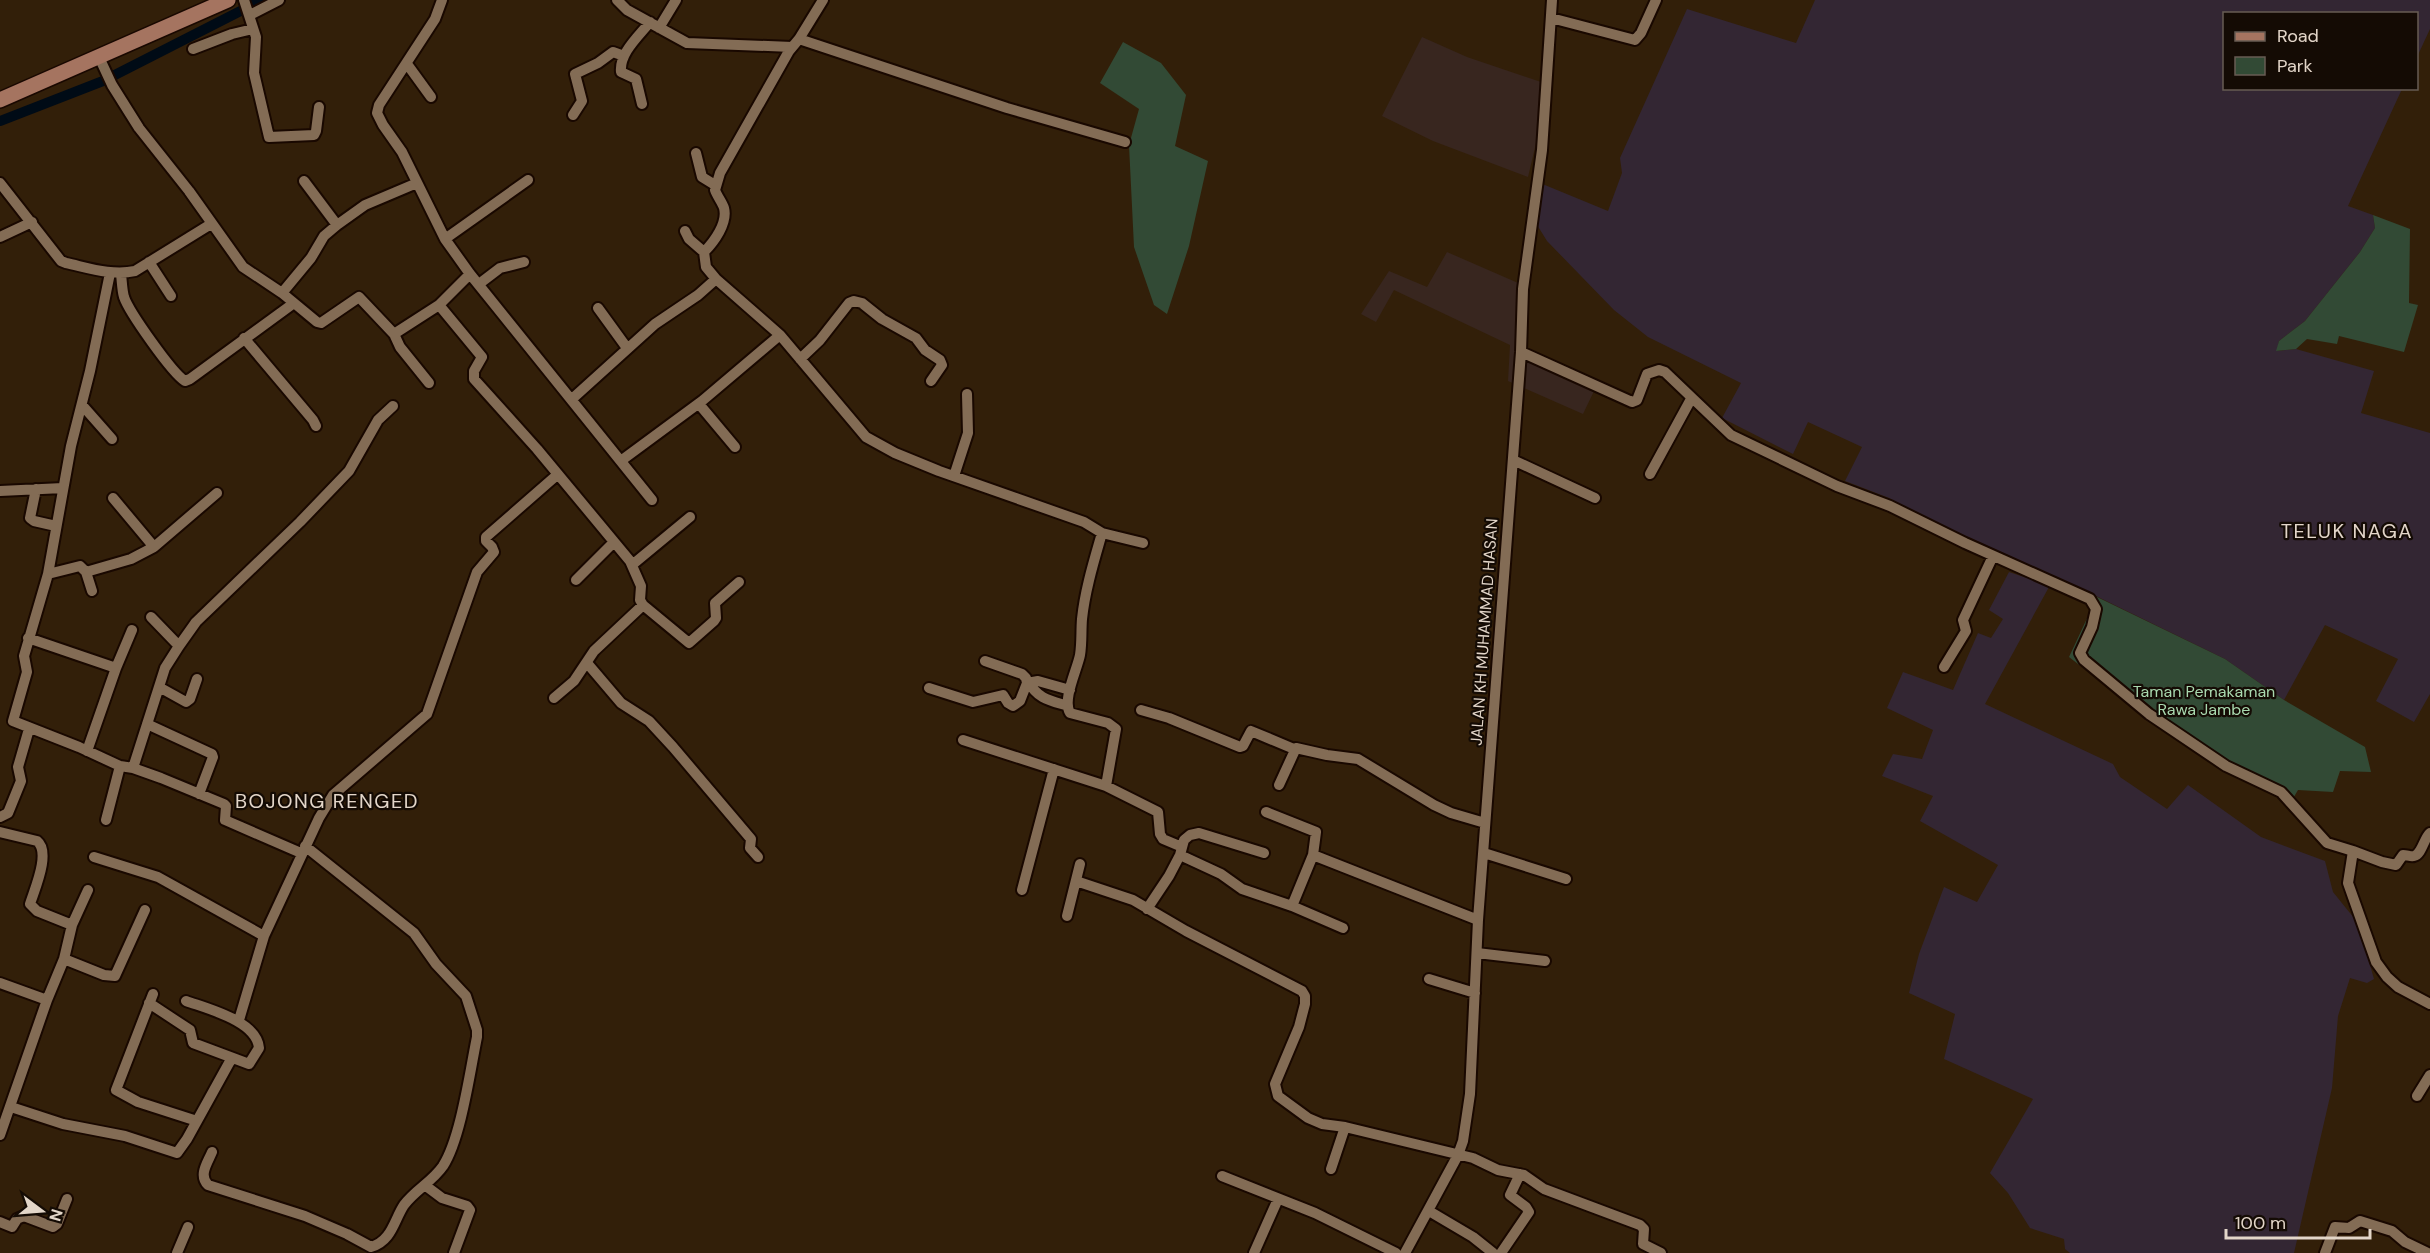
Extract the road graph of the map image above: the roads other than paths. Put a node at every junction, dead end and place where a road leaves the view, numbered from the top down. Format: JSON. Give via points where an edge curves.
{"nodes":[{"id":1,"x":228,"y":0,"type":"edge"},
{"id":2,"x":244,"y":0,"type":"edge"},
{"id":3,"x":279,"y":0,"type":"edge"},
{"id":4,"x":442,"y":0,"type":"edge"},
{"id":5,"x":617,"y":0,"type":"edge"},
{"id":6,"x":676,"y":0,"type":"edge"},
{"id":7,"x":823,"y":0,"type":"edge"},
{"id":8,"x":1552,"y":0,"type":"edge"},
{"id":9,"x":1656,"y":0,"type":"edge"},
{"id":10,"x":250,"y":14,"type":"junction"},
{"id":11,"x":1551,"y":18,"type":"junction"},
{"id":12,"x":655,"y":25,"type":"junction"},
{"id":13,"x":254,"y":29,"type":"junction"},
{"id":14,"x":795,"y":43,"type":"junction"},
{"id":15,"x":193,"y":49,"type":"dead end"},
{"id":16,"x":624,"y":56,"type":"junction"},
{"id":17,"x":100,"y":59,"type":"junction"},
{"id":18,"x":407,"y":64,"type":"junction"},
{"id":19,"x":431,"y":96,"type":"dead end"},
{"id":20,"x":0,"y":100,"type":"edge"},
{"id":21,"x":642,"y":104,"type":"dead end"},
{"id":22,"x":319,"y":107,"type":"dead end"},
{"id":23,"x":573,"y":115,"type":"dead end"},
{"id":24,"x":1125,"y":142,"type":"dead end"},
{"id":25,"x":696,"y":153,"type":"dead end"},
{"id":26,"x":528,"y":180,"type":"dead end"},
{"id":27,"x":304,"y":181,"type":"dead end"},
{"id":28,"x":0,"y":183,"type":"edge"},
{"id":29,"x":417,"y":183,"type":"junction"},
{"id":30,"x":715,"y":185,"type":"junction"},
{"id":31,"x":32,"y":222,"type":"junction"},
{"id":32,"x":211,"y":224,"type":"junction"},
{"id":33,"x":337,"y":225,"type":"junction"},
{"id":34,"x":685,"y":231,"type":"dead end"},
{"id":35,"x":0,"y":237,"type":"edge"},
{"id":36,"x":445,"y":239,"type":"junction"},
{"id":37,"x":704,"y":252,"type":"junction"},
{"id":38,"x":149,"y":262,"type":"junction"},
{"id":39,"x":524,"y":262,"type":"dead end"},
{"id":40,"x":115,"y":273,"type":"junction"},
{"id":41,"x":470,"y":274,"type":"junction"},
{"id":42,"x":716,"y":279,"type":"junction"},
{"id":43,"x":479,"y":284,"type":"junction"},
{"id":44,"x":282,"y":293,"type":"junction"},
{"id":45,"x":171,"y":296,"type":"dead end"},
{"id":46,"x":294,"y":303,"type":"junction"},
{"id":47,"x":439,"y":305,"type":"junction"},
{"id":48,"x":597,"y":308,"type":"dead end"},
{"id":49,"x":394,"y":334,"type":"junction"},
{"id":50,"x":780,"y":336,"type":"junction"},
{"id":51,"x":243,"y":338,"type":"junction"},
{"id":52,"x":627,"y":348,"type":"junction"},
{"id":53,"x":1521,"y":352,"type":"junction"},
{"id":54,"x":800,"y":358,"type":"junction"},
{"id":55,"x":932,"y":381,"type":"dead end"},
{"id":56,"x":429,"y":384,"type":"dead end"},
{"id":57,"x":967,"y":394,"type":"dead end"},
{"id":58,"x":572,"y":399,"type":"junction"},
{"id":59,"x":1691,"y":399,"type":"junction"},
{"id":60,"x":699,"y":404,"type":"junction"},
{"id":61,"x":82,"y":405,"type":"junction"},
{"id":62,"x":393,"y":406,"type":"dead end"},
{"id":63,"x":316,"y":426,"type":"dead end"},
{"id":64,"x":112,"y":439,"type":"dead end"},
{"id":65,"x":735,"y":447,"type":"dead end"},
{"id":66,"x":622,"y":460,"type":"junction"},
{"id":67,"x":1513,"y":460,"type":"junction"},
{"id":68,"x":1650,"y":474,"type":"dead end"},
{"id":69,"x":557,"y":475,"type":"junction"},
{"id":70,"x":954,"y":476,"type":"junction"},
{"id":71,"x":63,"y":488,"type":"junction"},
{"id":72,"x":36,"y":489,"type":"junction"},
{"id":73,"x":0,"y":491,"type":"edge"},
{"id":74,"x":218,"y":493,"type":"dead end"},
{"id":75,"x":113,"y":498,"type":"dead end"},
{"id":76,"x":1595,"y":498,"type":"dead end"},
{"id":77,"x":652,"y":500,"type":"dead end"},
{"id":78,"x":690,"y":517,"type":"dead end"},
{"id":79,"x":56,"y":526,"type":"junction"},
{"id":80,"x":1102,"y":533,"type":"junction"},
{"id":81,"x":614,"y":542,"type":"junction"},
{"id":82,"x":1143,"y":543,"type":"dead end"},
{"id":83,"x":154,"y":548,"type":"junction"},
{"id":84,"x":1993,"y":556,"type":"junction"},
{"id":85,"x":632,"y":565,"type":"junction"},
{"id":86,"x":86,"y":572,"type":"junction"},
{"id":87,"x":48,"y":573,"type":"junction"},
{"id":88,"x":576,"y":580,"type":"dead end"},
{"id":89,"x":739,"y":582,"type":"dead end"},
{"id":90,"x":92,"y":591,"type":"dead end"},
{"id":91,"x":643,"y":606,"type":"junction"},
{"id":92,"x":151,"y":617,"type":"dead end"},
{"id":93,"x":132,"y":630,"type":"dead end"},
{"id":94,"x":28,"y":638,"type":"junction"},
{"id":95,"x":179,"y":646,"type":"junction"},
{"id":96,"x":985,"y":661,"type":"dead end"},
{"id":97,"x":587,"y":663,"type":"junction"},
{"id":98,"x":1944,"y":667,"type":"dead end"},
{"id":99,"x":116,"y":668,"type":"junction"},
{"id":100,"x":197,"y":679,"type":"dead end"},
{"id":101,"x":1028,"y":682,"type":"junction"},
{"id":102,"x":159,"y":687,"type":"junction"},
{"id":103,"x":929,"y":688,"type":"dead end"},
{"id":104,"x":1070,"y":690,"type":"junction"},
{"id":105,"x":554,"y":698,"type":"dead end"},
{"id":106,"x":1068,"y":706,"type":"junction"},
{"id":107,"x":1142,"y":710,"type":"dead end"},
{"id":108,"x":147,"y":724,"type":"junction"},
{"id":109,"x":29,"y":729,"type":"junction"},
{"id":110,"x":963,"y":740,"type":"dead end"},
{"id":111,"x":1294,"y":749,"type":"junction"},
{"id":112,"x":87,"y":751,"type":"junction"},
{"id":113,"x":120,"y":766,"type":"junction"},
{"id":114,"x":133,"y":768,"type":"junction"},
{"id":115,"x":1054,"y":769,"type":"junction"},
{"id":116,"x":1279,"y":785,"type":"dead end"},
{"id":117,"x":1106,"y":786,"type":"junction"},
{"id":118,"x":199,"y":794,"type":"junction"},
{"id":119,"x":1266,"y":812,"type":"dead end"},
{"id":120,"x":0,"y":818,"type":"edge"},
{"id":121,"x":106,"y":820,"type":"dead end"},
{"id":122,"x":1485,"y":823,"type":"junction"},
{"id":123,"x":0,"y":832,"type":"edge"},
{"id":124,"x":2430,"y":833,"type":"edge"},
{"id":125,"x":303,"y":850,"type":"junction"},
{"id":126,"x":2353,"y":850,"type":"junction"},
{"id":127,"x":1181,"y":851,"type":"junction"},
{"id":128,"x":1264,"y":853,"type":"dead end"},
{"id":129,"x":1484,"y":853,"type":"junction"},
{"id":130,"x":1313,"y":855,"type":"junction"},
{"id":131,"x":94,"y":857,"type":"dead end"},
{"id":132,"x":758,"y":857,"type":"dead end"},
{"id":133,"x":1080,"y":864,"type":"dead end"},
{"id":134,"x":1566,"y":879,"type":"dead end"},
{"id":135,"x":1076,"y":881,"type":"junction"},
{"id":136,"x":88,"y":890,"type":"dead end"},
{"id":137,"x":1022,"y":890,"type":"dead end"},
{"id":138,"x":1292,"y":906,"type":"junction"},
{"id":139,"x":1147,"y":909,"type":"junction"},
{"id":140,"x":144,"y":910,"type":"dead end"},
{"id":141,"x":1067,"y":916,"type":"dead end"},
{"id":142,"x":1478,"y":920,"type":"junction"},
{"id":143,"x":72,"y":925,"type":"junction"},
{"id":144,"x":1343,"y":928,"type":"dead end"},
{"id":145,"x":264,"y":936,"type":"junction"},
{"id":146,"x":1478,"y":953,"type":"junction"},
{"id":147,"x":64,"y":959,"type":"junction"},
{"id":148,"x":1545,"y":961,"type":"dead end"},
{"id":149,"x":1429,"y":979,"type":"dead end"},
{"id":150,"x":0,"y":982,"type":"edge"},
{"id":151,"x":1475,"y":993,"type":"junction"},
{"id":152,"x":47,"y":1000,"type":"junction"},
{"id":153,"x":186,"y":1001,"type":"dead end"},
{"id":154,"x":2430,"y":1004,"type":"edge"},
{"id":155,"x":239,"y":1020,"type":"junction"},
{"id":156,"x":233,"y":1058,"type":"junction"},
{"id":157,"x":2429,"y":1078,"type":"edge"},
{"id":158,"x":2417,"y":1096,"type":"dead end"},
{"id":159,"x":10,"y":1107,"type":"junction"},
{"id":160,"x":197,"y":1121,"type":"junction"},
{"id":161,"x":1346,"y":1127,"type":"junction"},
{"id":162,"x":0,"y":1135,"type":"edge"},
{"id":163,"x":212,"y":1152,"type":"dead end"},
{"id":164,"x":1458,"y":1155,"type":"junction"},
{"id":165,"x":1331,"y":1169,"type":"dead end"},
{"id":166,"x":1520,"y":1174,"type":"junction"},
{"id":167,"x":1222,"y":1176,"type":"dead end"},
{"id":168,"x":426,"y":1186,"type":"junction"},
{"id":169,"x":67,"y":1199,"type":"dead end"},
{"id":170,"x":1278,"y":1199,"type":"junction"},
{"id":171,"x":1428,"y":1211,"type":"junction"},
{"id":172,"x":0,"y":1222,"type":"edge"},
{"id":173,"x":188,"y":1227,"type":"dead end"},
{"id":174,"x":1480,"y":1242,"type":"junction"},
{"id":175,"x":177,"y":1253,"type":"edge"},
{"id":176,"x":454,"y":1253,"type":"edge"},
{"id":177,"x":1254,"y":1253,"type":"edge"},
{"id":178,"x":1396,"y":1253,"type":"edge"},
{"id":179,"x":1405,"y":1253,"type":"edge"},
{"id":180,"x":1472,"y":1253,"type":"edge"},
{"id":181,"x":1493,"y":1253,"type":"edge"},
{"id":182,"x":1501,"y":1253,"type":"edge"},
{"id":183,"x":1661,"y":1253,"type":"edge"},
{"id":184,"x":2325,"y":1253,"type":"edge"},
{"id":185,"x":2428,"y":1253,"type":"edge"}],
"edges":[{"from":1,"to":17,"type":"main road"},
{"from":2,"to":10,"type":"street"},
{"from":3,"to":10,"type":"street"},
{"from":4,"to":18,"type":"street"},
{"from":5,"to":12,"type":"street"},
{"from":6,"to":12,"type":"street"},
{"from":7,"to":14,"type":"street"},
{"from":8,"to":11,"type":"street","name":"JALAN KH MUHAMMAD HASAN"},
{"from":9,"to":11,"type":"street","via":[[1635,40]]},
{"from":10,"to":13,"type":"street"},
{"from":11,"to":53,"type":"street","name":"JALAN KH MUHAMMAD HASAN","via":[[1542,150],[1523,289]]},
{"from":12,"to":14,"type":"street","via":[[687,42]]},
{"from":12,"to":16,"type":"street"},
{"from":13,"to":15,"type":"street"},
{"from":13,"to":22,"type":"street","via":[[254,73],[269,137],[314,135]]},
{"from":14,"to":24,"type":"street"},
{"from":14,"to":30,"type":"street"},
{"from":16,"to":21,"type":"street","via":[[621,72],[637,80]]},
{"from":16,"to":23,"type":"street","via":[[613,52],[575,74],[582,101]]},
{"from":17,"to":20,"type":"main road"},
{"from":17,"to":32,"type":"street","via":[[139,128]]},
{"from":18,"to":19,"type":"street"},
{"from":18,"to":29,"type":"street","via":[[376,112]]},
{"from":25,"to":30,"type":"street","via":[[702,177]]},
{"from":26,"to":36,"type":"street"},
{"from":27,"to":33,"type":"street"},
{"from":28,"to":31,"type":"street"},
{"from":29,"to":33,"type":"street","via":[[365,205]]},
{"from":29,"to":36,"type":"street"},
{"from":30,"to":37,"type":"street","via":[[725,216]]},
{"from":31,"to":35,"type":"street"},
{"from":31,"to":40,"type":"street","via":[[66,263]]},
{"from":32,"to":38,"type":"street"},
{"from":32,"to":44,"type":"street","via":[[243,267]]},
{"from":33,"to":44,"type":"street","via":[[324,236]]},
{"from":34,"to":37,"type":"street"},
{"from":36,"to":41,"type":"street"},
{"from":37,"to":42,"type":"street","via":[[706,267]]},
{"from":38,"to":40,"type":"street","via":[[135,271]]},
{"from":38,"to":45,"type":"street"},
{"from":39,"to":43,"type":"street","via":[[500,268]]},
{"from":40,"to":51,"type":"street","via":[[126,302],[156,349],[185,381]]},
{"from":40,"to":61,"type":"street"},
{"from":41,"to":43,"type":"street"},
{"from":41,"to":47,"type":"street"},
{"from":42,"to":50,"type":"street"},
{"from":42,"to":52,"type":"street"},
{"from":43,"to":58,"type":"street"},
{"from":44,"to":46,"type":"street"},
{"from":46,"to":49,"type":"street","via":[[321,324],[359,297]]},
{"from":46,"to":51,"type":"street"},
{"from":47,"to":49,"type":"street"},
{"from":47,"to":69,"type":"street","via":[[482,357],[474,379]]},
{"from":48,"to":52,"type":"street"},
{"from":49,"to":56,"type":"street"},
{"from":50,"to":54,"type":"street"},
{"from":50,"to":60,"type":"street"},
{"from":51,"to":63,"type":"street"},
{"from":52,"to":58,"type":"street"},
{"from":53,"to":59,"type":"street","via":[[1632,402],[1637,400],[1647,374],[1659,370]]},
{"from":53,"to":67,"type":"street","name":"JALAN KH MUHAMMAD HASAN"},
{"from":54,"to":55,"type":"street","via":[[854,301],[916,338],[940,360],[941,369]]},
{"from":54,"to":70,"type":"street","via":[[867,436],[895,453]]},
{"from":57,"to":70,"type":"street","via":[[968,433]]},
{"from":58,"to":66,"type":"street"},
{"from":59,"to":68,"type":"street"},
{"from":59,"to":84,"type":"street","via":[[1731,435]]},
{"from":60,"to":65,"type":"street"},
{"from":60,"to":66,"type":"street"},
{"from":61,"to":64,"type":"street"},
{"from":61,"to":71,"type":"street"},
{"from":62,"to":95,"type":"street","via":[[378,420],[349,471],[196,622]]},
{"from":66,"to":77,"type":"street"},
{"from":67,"to":76,"type":"street"},
{"from":67,"to":122,"type":"street","name":"JALAN KH MUHAMMAD HASAN"},
{"from":69,"to":81,"type":"street"},
{"from":69,"to":125,"type":"street","via":[[486,537],[494,552],[477,572],[427,714],[333,795]]},
{"from":70,"to":80,"type":"street","via":[[1084,522]]},
{"from":71,"to":72,"type":"street"},
{"from":71,"to":79,"type":"street"},
{"from":72,"to":73,"type":"street"},
{"from":72,"to":79,"type":"street","via":[[30,518]]},
{"from":74,"to":83,"type":"street"},
{"from":75,"to":83,"type":"street"},
{"from":78,"to":85,"type":"street"},
{"from":79,"to":87,"type":"street"},
{"from":80,"to":82,"type":"street"},
{"from":80,"to":104,"type":"street"},
{"from":81,"to":85,"type":"street"},
{"from":81,"to":88,"type":"street"},
{"from":83,"to":86,"type":"street"},
{"from":84,"to":98,"type":"street","via":[[1963,620],[1966,631]]},
{"from":84,"to":126,"type":"street","via":[[2090,599],[2096,609],[2095,618],[2080,653],[2098,674],[2226,766],[2281,792],[2326,843]]},
{"from":85,"to":91,"type":"street","via":[[641,586]]},
{"from":86,"to":87,"type":"street","via":[[80,566]]},
{"from":86,"to":90,"type":"street"},
{"from":87,"to":94,"type":"street"},
{"from":89,"to":91,"type":"street","via":[[715,603],[714,621],[689,643]]},
{"from":91,"to":97,"type":"street","via":[[594,651]]},
{"from":92,"to":95,"type":"street"},
{"from":93,"to":99,"type":"street"},
{"from":94,"to":99,"type":"street"},
{"from":94,"to":109,"type":"street","via":[[24,656],[27,672],[13,721]]},
{"from":95,"to":102,"type":"street"},
{"from":96,"to":101,"type":"street","via":[[1022,674]]},
{"from":97,"to":105,"type":"street"},
{"from":97,"to":132,"type":"street","via":[[621,703],[649,721],[673,747],[751,839],[750,848]]},
{"from":99,"to":112,"type":"street"},
{"from":100,"to":102,"type":"street","via":[[186,702]]},
{"from":101,"to":103,"type":"street","via":[[1020,701],[1013,706],[1003,694],[973,702]]},
{"from":101,"to":104,"type":"street"},
{"from":101,"to":106,"type":"street","via":[[1038,696]]},
{"from":102,"to":108,"type":"street"},
{"from":104,"to":106,"type":"street"},
{"from":106,"to":117,"type":"street","via":[[1070,713],[1108,723],[1116,729]]},
{"from":107,"to":111,"type":"street","via":[[1240,747],[1251,731]]},
{"from":108,"to":114,"type":"street"},
{"from":108,"to":118,"type":"street","via":[[212,754]]},
{"from":109,"to":112,"type":"street"},
{"from":109,"to":120,"type":"street","via":[[18,767],[21,781],[8,813]]},
{"from":110,"to":115,"type":"street"},
{"from":111,"to":116,"type":"street"},
{"from":111,"to":122,"type":"street","via":[[1356,757],[1434,805]]},
{"from":112,"to":113,"type":"street"},
{"from":113,"to":114,"type":"street"},
{"from":113,"to":121,"type":"street"},
{"from":114,"to":118,"type":"street"},
{"from":115,"to":117,"type":"street"},
{"from":115,"to":137,"type":"street"},
{"from":117,"to":127,"type":"street","via":[[1158,812],[1160,834]]},
{"from":118,"to":125,"type":"street","via":[[226,805],[225,820]]},
{"from":119,"to":130,"type":"street","via":[[1316,832]]},
{"from":122,"to":129,"type":"street","name":"JALAN KH MUHAMMAD HASAN"},
{"from":123,"to":143,"type":"street","via":[[41,844],[44,855],[30,904],[37,911]]},
{"from":124,"to":126,"type":"street","via":[[2418,854],[2403,855],[2396,865]]},
{"from":125,"to":145,"type":"street"},
{"from":125,"to":168,"type":"street","via":[[414,933],[468,1001],[477,1030],[464,1101],[451,1152]]},
{"from":126,"to":154,"type":"street","via":[[2348,883],[2376,962],[2398,987]]},
{"from":127,"to":128,"type":"street","via":[[1190,835],[1199,833]]},
{"from":127,"to":138,"type":"street","via":[[1242,889]]},
{"from":127,"to":139,"type":"street"},
{"from":129,"to":134,"type":"street"},
{"from":129,"to":142,"type":"street","name":"JALAN KH MUHAMMAD HASAN"},
{"from":130,"to":138,"type":"street"},
{"from":130,"to":142,"type":"street"},
{"from":131,"to":145,"type":"street","via":[[158,877]]},
{"from":133,"to":135,"type":"street"},
{"from":135,"to":139,"type":"street","via":[[1108,890]]},
{"from":135,"to":141,"type":"street"},
{"from":136,"to":143,"type":"street"},
{"from":138,"to":144,"type":"street"},
{"from":139,"to":161,"type":"street","via":[[1302,991],[1305,1004],[1275,1084],[1276,1091],[1317,1123]]},
{"from":140,"to":147,"type":"street","via":[[115,976]]},
{"from":142,"to":146,"type":"street","name":"JALAN KH MUHAMMAD HASAN"},
{"from":143,"to":147,"type":"street"},
{"from":145,"to":155,"type":"street"},
{"from":146,"to":148,"type":"street"},
{"from":146,"to":151,"type":"street","name":"JALAN KH MUHAMMAD HASAN"},
{"from":147,"to":152,"type":"street"},
{"from":149,"to":151,"type":"street"},
{"from":150,"to":152,"type":"street"},
{"from":151,"to":164,"type":"street","name":"JALAN KH MUHAMMAD HASAN","via":[[1470,1094]]},
{"from":152,"to":159,"type":"street"},
{"from":153,"to":155,"type":"street"},
{"from":155,"to":156,"type":"street","via":[[259,1048],[249,1064]]},
{"from":156,"to":160,"type":"street"},
{"from":156,"to":160,"type":"street","via":[[193,1043],[190,1030],[151,998],[116,1090],[138,1102]]},
{"from":157,"to":158,"type":"street"},
{"from":159,"to":160,"type":"street","via":[[177,1153]]},
{"from":159,"to":162,"type":"street"},
{"from":161,"to":164,"type":"street"},
{"from":161,"to":165,"type":"street"},
{"from":163,"to":168,"type":"street","via":[[202,1174],[208,1185],[305,1216],[371,1247],[385,1238],[406,1203]]},
{"from":164,"to":166,"type":"street"},
{"from":164,"to":171,"type":"street","name":"JALAN KH MUHAMMAD HASAN"},
{"from":166,"to":182,"type":"street","via":[[1510,1195],[1529,1212]]},
{"from":166,"to":183,"type":"street","via":[[1544,1189],[1640,1225],[1644,1229],[1643,1244]]},
{"from":167,"to":170,"type":"street"},
{"from":168,"to":176,"type":"street","via":[[470,1210]]},
{"from":169,"to":172,"type":"street","via":[[53,1227],[24,1216],[12,1227]]},
{"from":170,"to":177,"type":"street"},
{"from":170,"to":178,"type":"street","via":[[1316,1213]]},
{"from":171,"to":174,"type":"street"},
{"from":171,"to":179,"type":"street","name":"JALAN KH MUHAMMAD HASAN"},
{"from":173,"to":175,"type":"street"},
{"from":174,"to":180,"type":"street"},
{"from":174,"to":181,"type":"street"},
{"from":184,"to":185,"type":"street","via":[[2335,1227],[2349,1228],[2360,1221],[2392,1231]]}]}
